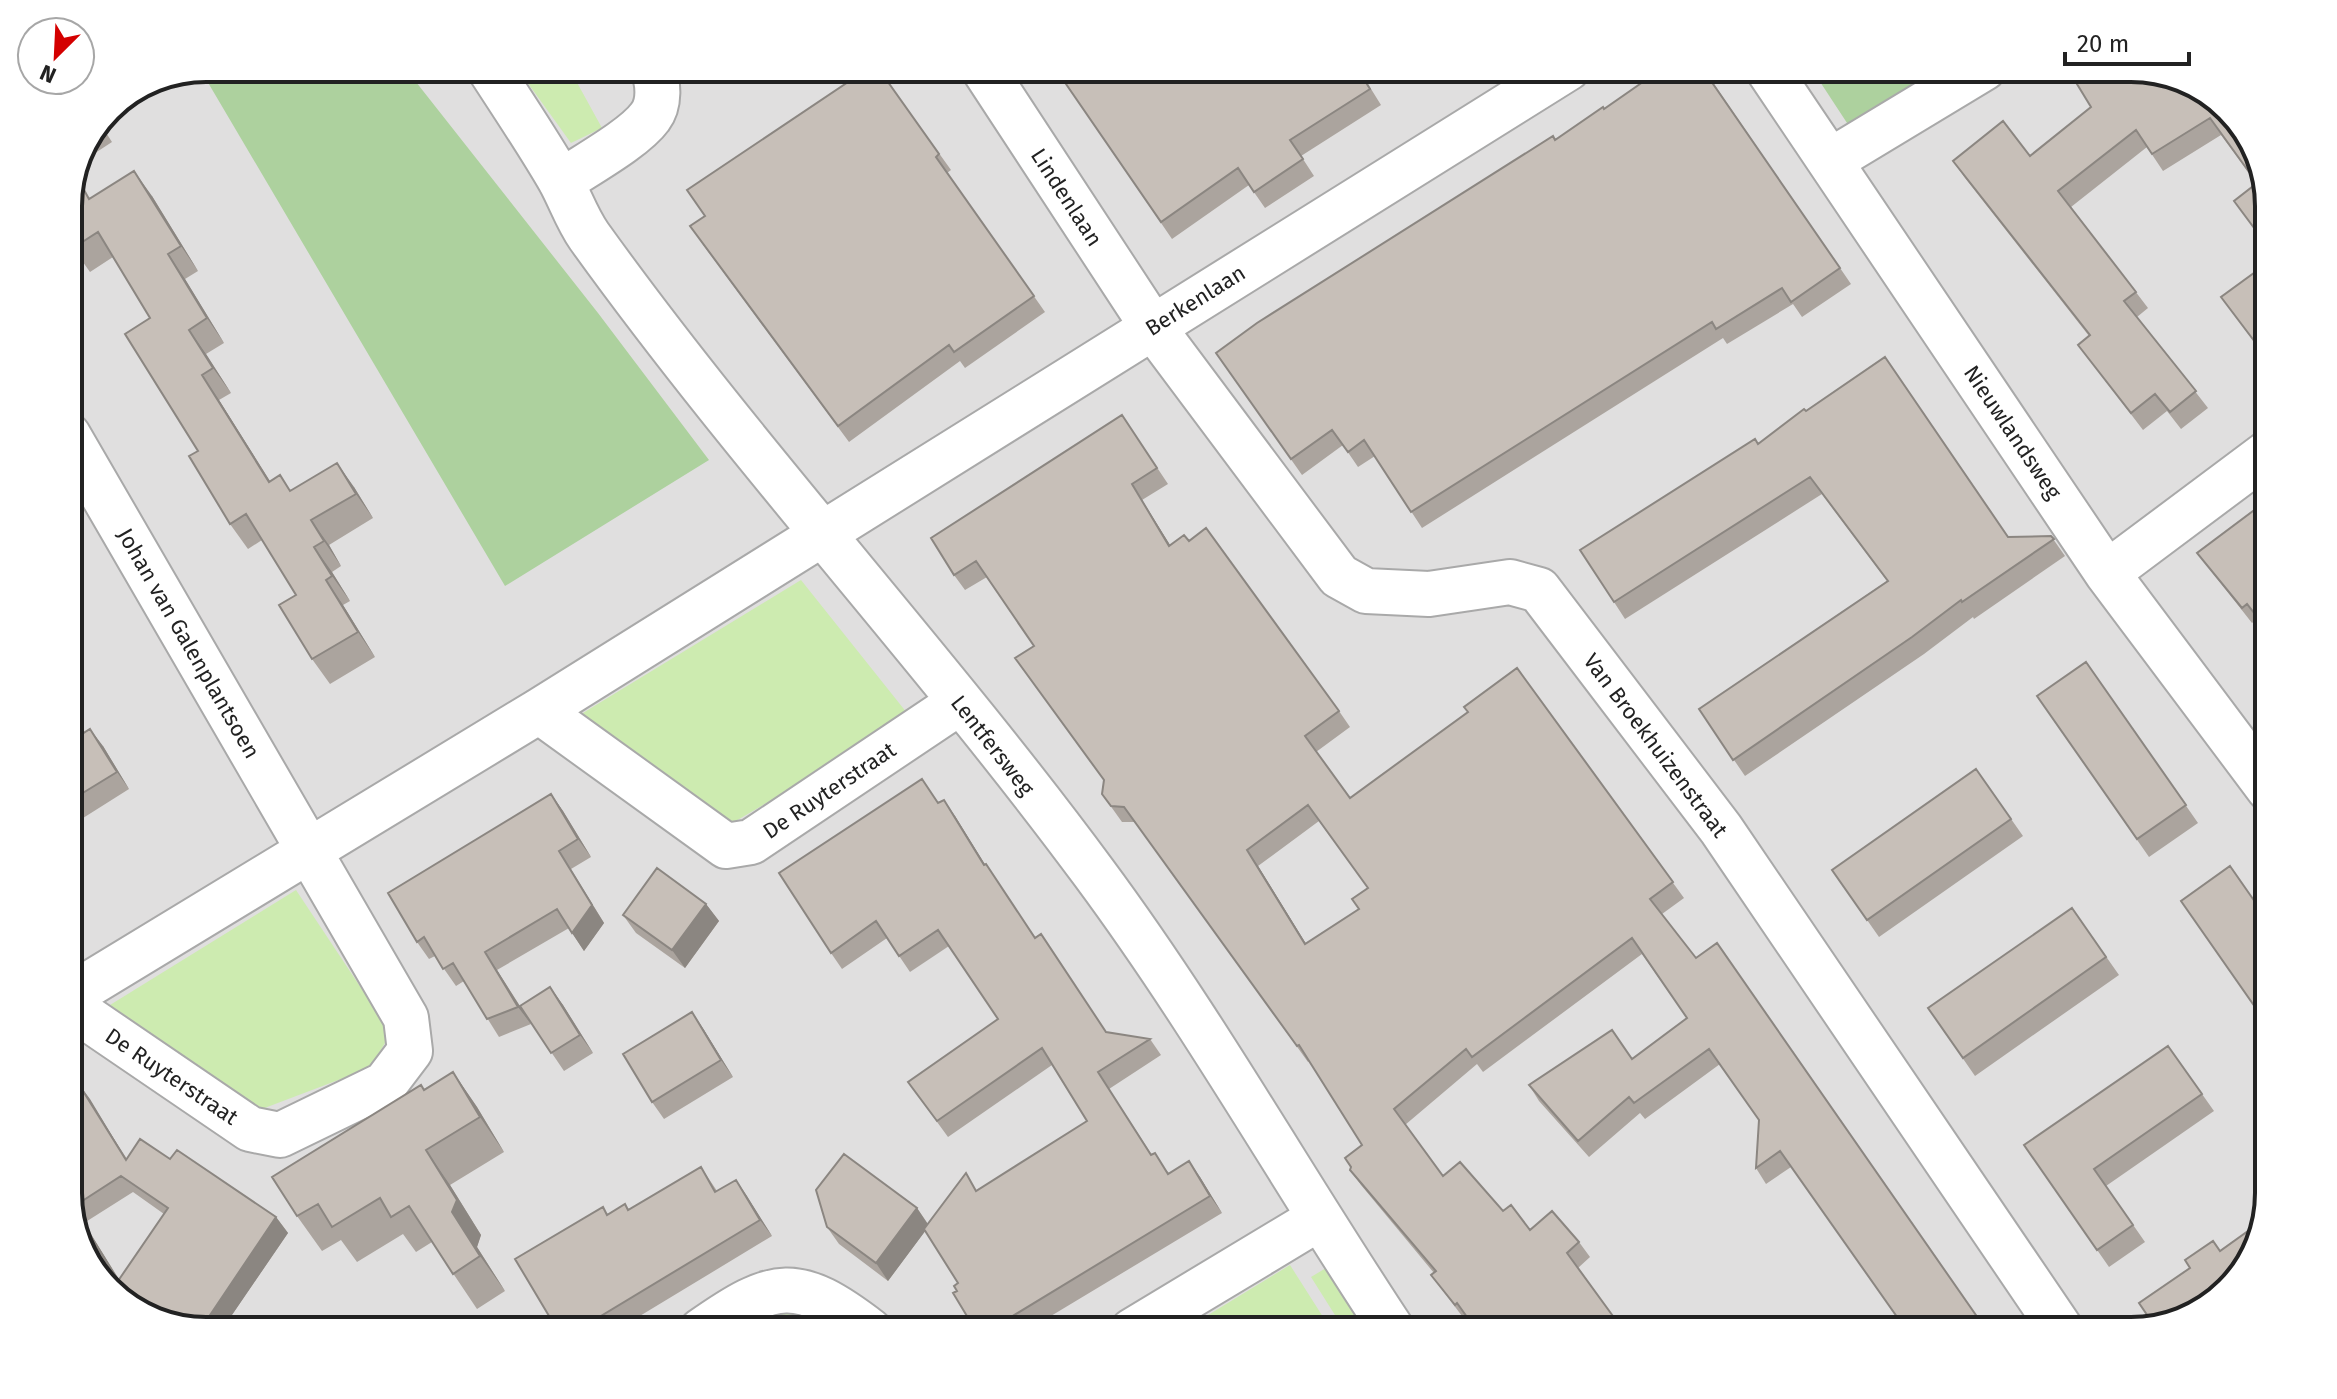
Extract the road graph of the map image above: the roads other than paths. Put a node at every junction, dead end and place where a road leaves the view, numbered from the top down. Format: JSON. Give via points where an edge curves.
{"nodes":[{"id":1,"x":498,"y":82,"type":"edge"},
{"id":2,"x":655,"y":82,"type":"edge"},
{"id":3,"x":992,"y":82,"type":"edge"},
{"id":4,"x":1545,"y":82,"type":"edge"},
{"id":5,"x":1776,"y":82,"type":"edge"},
{"id":6,"x":1961,"y":82,"type":"edge"},
{"id":7,"x":1830,"y":161,"type":"junction"},
{"id":8,"x":561,"y":182,"type":"junction"},
{"id":9,"x":1152,"y":326,"type":"junction"},
{"id":10,"x":82,"y":459,"type":"edge"},
{"id":11,"x":2255,"y":462,"type":"edge"},
{"id":12,"x":823,"y":534,"type":"junction"},
{"id":13,"x":2107,"y":573,"type":"junction"},
{"id":14,"x":960,"y":702,"type":"junction"},
{"id":15,"x":539,"y":711,"type":"junction"},
{"id":16,"x":2255,"y":770,"type":"edge"},
{"id":17,"x":309,"y":850,"type":"junction"},
{"id":18,"x":82,"y":988,"type":"edge"},
{"id":19,"x":82,"y":1015,"type":"edge"},
{"id":20,"x":1318,"y":1219,"type":"junction"},
{"id":21,"x":721,"y":1317,"type":"edge"},
{"id":22,"x":852,"y":1317,"type":"edge"},
{"id":23,"x":1155,"y":1317,"type":"edge"},
{"id":24,"x":1384,"y":1317,"type":"edge"},
{"id":25,"x":2052,"y":1317,"type":"edge"}],
"edges":[{"from":1,"to":8,"type":"street","name":"Lentfersweg"},
{"from":2,"to":8,"type":"street","via":[[658,98],[650,117]]},
{"from":3,"to":9,"type":"street","name":"Lindenlaan"},
{"from":4,"to":9,"type":"street","name":"Berkenlaan"},
{"from":5,"to":7,"type":"street","name":"Nieuwlandsweg"},
{"from":6,"to":7,"type":"street"},
{"from":7,"to":13,"type":"street","name":"Nieuwlandsweg"},
{"from":8,"to":12,"type":"street","name":"Lentfersweg","via":[[586,231],[681,359]]},
{"from":9,"to":12,"type":"street","name":"Berkenlaan"},
{"from":9,"to":25,"type":"street","name":"Van Broekhuizenstraat","via":[[1339,576],[1366,591],[1429,594],[1510,582],[1539,590],[1721,829]]},
{"from":10,"to":17,"type":"street","name":"Johan van Galenplantsoen"},
{"from":11,"to":13,"type":"street"},
{"from":12,"to":14,"type":"street","name":"Lentfersweg"},
{"from":12,"to":15,"type":"street"},
{"from":13,"to":16,"type":"street","name":"Nieuwlandsweg"},
{"from":14,"to":15,"type":"street","name":"De Ruyterstraat","via":[[751,842],[726,846]]},
{"from":14,"to":20,"type":"street","name":"Lentfersweg","via":[[1094,872],[1198,1021]]},
{"from":15,"to":17,"type":"street"},
{"from":17,"to":18,"type":"street"},
{"from":17,"to":19,"type":"street","name":"De Ruyterstraat","via":[[406,1018],[410,1051],[385,1084],[280,1135],[250,1129]]},
{"from":20,"to":23,"type":"street"},
{"from":20,"to":24,"type":"street","name":"Lentfersweg"},
{"from":21,"to":22,"type":"street","via":[[785,1288],[806,1291]]}]}
